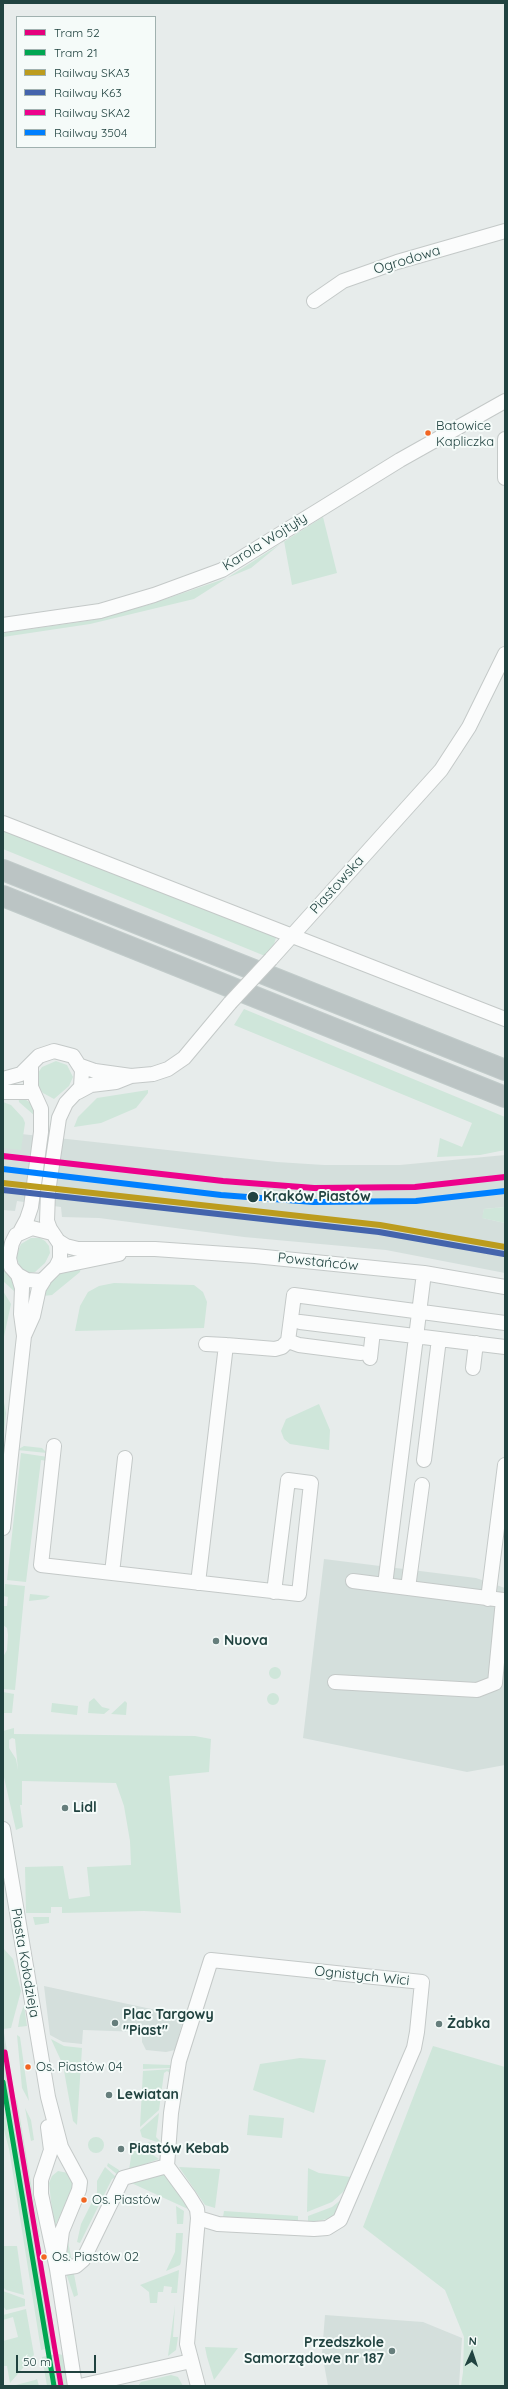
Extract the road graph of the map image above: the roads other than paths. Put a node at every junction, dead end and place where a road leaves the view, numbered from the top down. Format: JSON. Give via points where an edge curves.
{"nodes":[{"id":1,"x":505,"y":231,"type":"edge"},
{"id":2,"x":314,"y":301,"type":"dead end"},
{"id":3,"x":504,"y":404,"type":"edge"},
{"id":4,"x":505,"y":439,"type":"edge"},
{"id":5,"x":505,"y":478,"type":"edge"},
{"id":6,"x":3,"y":625,"type":"edge"},
{"id":7,"x":505,"y":654,"type":"edge"},
{"id":8,"x":3,"y":823,"type":"edge"},
{"id":9,"x":3,"y":870,"type":"edge"},
{"id":10,"x":3,"y":896,"type":"edge"},
{"id":11,"x":292,"y":935,"type":"junction"},
{"id":12,"x":505,"y":1019,"type":"edge"},
{"id":13,"x":31,"y":1065,"type":"junction"},
{"id":14,"x":81,"y":1066,"type":"junction"},
{"id":15,"x":505,"y":1070,"type":"edge"},
{"id":16,"x":131,"y":1076,"type":"junction"},
{"id":17,"x":3,"y":1079,"type":"edge"},
{"id":18,"x":3,"y":1092,"type":"edge"},
{"id":19,"x":78,"y":1092,"type":"junction"},
{"id":20,"x":35,"y":1095,"type":"junction"},
{"id":21,"x":505,"y":1097,"type":"edge"},
{"id":22,"x":66,"y":1103,"type":"junction"},
{"id":23,"x":18,"y":1233,"type":"junction"},
{"id":24,"x":55,"y":1237,"type":"junction"},
{"id":25,"x":3,"y":1240,"type":"edge"},
{"id":26,"x":130,"y":1250,"type":"junction"},
{"id":27,"x":10,"y":1267,"type":"edge"},
{"id":28,"x":56,"y":1267,"type":"junction"},
{"id":29,"x":424,"y":1273,"type":"junction"},
{"id":30,"x":44,"y":1280,"type":"junction"},
{"id":31,"x":505,"y":1287,"type":"edge"},
{"id":32,"x":419,"y":1312,"type":"junction"},
{"id":33,"x":300,"y":1322,"type":"dead end"},
{"id":34,"x":505,"y":1323,"type":"edge"},
{"id":35,"x":373,"y":1331,"type":"junction"},
{"id":36,"x":24,"y":1336,"type":"junction"},
{"id":37,"x":416,"y":1336,"type":"junction"},
{"id":38,"x":439,"y":1339,"type":"junction"},
{"id":39,"x":288,"y":1341,"type":"junction"},
{"id":40,"x":476,"y":1343,"type":"junction"},
{"id":41,"x":206,"y":1344,"type":"dead end"},
{"id":42,"x":226,"y":1345,"type":"junction"},
{"id":43,"x":505,"y":1347,"type":"edge"},
{"id":44,"x":473,"y":1368,"type":"dead end"},
{"id":45,"x":54,"y":1446,"type":"dead end"},
{"id":46,"x":125,"y":1458,"type":"dead end"},
{"id":47,"x":424,"y":1460,"type":"dead end"},
{"id":48,"x":505,"y":1465,"type":"edge"},
{"id":49,"x":422,"y":1485,"type":"dead end"},
{"id":50,"x":5,"y":1493,"type":"edge"},
{"id":51,"x":3,"y":1528,"type":"edge"},
{"id":52,"x":112,"y":1573,"type":"junction"},
{"id":53,"x":353,"y":1581,"type":"dead end"},
{"id":54,"x":198,"y":1583,"type":"junction"},
{"id":55,"x":385,"y":1585,"type":"junction"},
{"id":56,"x":408,"y":1588,"type":"junction"},
{"id":57,"x":274,"y":1592,"type":"junction"},
{"id":58,"x":488,"y":1599,"type":"junction"},
{"id":59,"x":335,"y":1682,"type":"dead end"},
{"id":60,"x":3,"y":1829,"type":"edge"},
{"id":61,"x":48,"y":2097,"type":"junction"},
{"id":62,"x":167,"y":2166,"type":"junction"},
{"id":63,"x":76,"y":2172,"type":"junction"},
{"id":64,"x":42,"y":2177,"type":"junction"},
{"id":65,"x":198,"y":2215,"type":"junction"},
{"id":66,"x":63,"y":2227,"type":"junction"},
{"id":67,"x":47,"y":2228,"type":"junction"},
{"id":68,"x":57,"y":2269,"type":"junction"},
{"id":69,"x":190,"y":2361,"type":"junction"},
{"id":70,"x":75,"y":2386,"type":"edge"},
{"id":71,"x":80,"y":2386,"type":"edge"},
{"id":72,"x":198,"y":2386,"type":"edge"}],
"edges":[{"from":1,"to":2,"type":"street","name":"Ogrodowa","via":[[397,262],[343,281]]},
{"from":3,"to":6,"type":"street","name":"Karola Wojtyły","via":[[395,463],[222,570],[154,595],[100,610]]},
{"from":4,"to":5,"type":"street"},
{"from":7,"to":11,"type":"street","name":"Piastowska","via":[[469,727],[441,770]]},
{"from":8,"to":11,"type":"street"},
{"from":9,"to":15,"type":"highway"},
{"from":10,"to":21,"type":"highway"},
{"from":11,"to":12,"type":"street"},
{"from":11,"to":16,"type":"street","name":"Piastowska","bridge":true,"via":[[180,1062],[158,1073]]},
{"from":13,"to":14,"type":"street","via":[[43,1054],[58,1051],[73,1056]]},
{"from":13,"to":17,"type":"street","via":[[21,1074]]},
{"from":13,"to":20,"type":"street","via":[[30,1077]]},
{"from":14,"to":16,"type":"street","name":"Piastowska","via":[[95,1071]]},
{"from":14,"to":19,"type":"street","via":[[83,1081]]},
{"from":16,"to":19,"type":"street","name":"Piastowska","via":[[116,1082],[91,1085]]},
{"from":18,"to":20,"type":"street"},
{"from":19,"to":22,"type":"street"},
{"from":20,"to":22,"type":"street","via":[[53,1106]]},
{"from":20,"to":23,"type":"street","via":[[42,1113],[41,1132],[32,1203],[27,1219]]},
{"from":22,"to":24,"type":"street","via":[[56,1134],[47,1205],[47,1221]]},
{"from":23,"to":24,"type":"street","via":[[36,1228]]},
{"from":23,"to":25,"type":"street"},
{"from":23,"to":27,"type":"street","via":[[9,1251]]},
{"from":24,"to":26,"type":"street","name":"Powstańców","via":[[66,1246],[78,1249]]},
{"from":24,"to":28,"type":"street","via":[[61,1256]]},
{"from":26,"to":28,"type":"street","name":"Powstańców","via":[[99,1260]]},
{"from":26,"to":29,"type":"street","name":"Powstańców","via":[[210,1252]]},
{"from":27,"to":30,"type":"street","via":[[32,1282]]},
{"from":27,"to":36,"type":"street","via":[[22,1288],[21,1314]]},
{"from":28,"to":30,"type":"street"},
{"from":29,"to":31,"type":"street","name":"Powstańców"},
{"from":29,"to":32,"type":"street"},
{"from":30,"to":36,"type":"street"},
{"from":32,"to":34,"type":"street"},
{"from":32,"to":37,"type":"street"},
{"from":32,"to":39,"type":"street","via":[[294,1295]]},
{"from":33,"to":35,"type":"street"},
{"from":35,"to":37,"type":"street"},
{"from":35,"to":39,"type":"street","via":[[365,1356]]},
{"from":36,"to":50,"type":"street"},
{"from":37,"to":38,"type":"street"},
{"from":37,"to":55,"type":"street"},
{"from":38,"to":40,"type":"street"},
{"from":38,"to":47,"type":"street"},
{"from":39,"to":42,"type":"street","via":[[278,1349]]},
{"from":40,"to":43,"type":"street"},
{"from":40,"to":44,"type":"street"},
{"from":41,"to":42,"type":"street"},
{"from":42,"to":54,"type":"street"},
{"from":45,"to":52,"type":"street","via":[[41,1565]]},
{"from":46,"to":52,"type":"street"},
{"from":48,"to":58,"type":"street"},
{"from":49,"to":56,"type":"street"},
{"from":50,"to":51,"type":"street"},
{"from":52,"to":54,"type":"street"},
{"from":53,"to":55,"type":"street"},
{"from":54,"to":57,"type":"street"},
{"from":55,"to":56,"type":"street"},
{"from":56,"to":58,"type":"street"},
{"from":57,"to":57,"type":"street","via":[[299,1594],[311,1483],[288,1480]]},
{"from":58,"to":59,"type":"street","via":[[503,1600],[495,1683],[477,1690]]},
{"from":60,"to":61,"type":"street","name":"Piasta Kołodzieja"},
{"from":61,"to":63,"type":"street","name":"Piasta Kołodzieja","via":[[61,2147]]},
{"from":61,"to":64,"type":"street","name":"Piasta Kołodzieja","via":[[46,2112],[51,2150]]},
{"from":62,"to":65,"type":"street"},
{"from":62,"to":65,"type":"street","name":"Ognistych Wici","via":[[171,2113],[179,2061],[211,1960],[422,1982],[414,2048],[340,2220],[328,2228],[314,2229],[218,2224]]},
{"from":62,"to":68,"type":"street","via":[[123,2178],[83,2260],[76,2266]]},
{"from":63,"to":64,"type":"street","via":[[67,2166],[59,2165]]},
{"from":63,"to":66,"type":"street","name":"Piasta Kołodzieja","via":[[80,2187]]},
{"from":64,"to":67,"type":"street","name":"Piasta Kołodzieja","via":[[41,2194]]},
{"from":65,"to":69,"type":"street","via":[[187,2344]]},
{"from":66,"to":67,"type":"street","via":[[57,2232]]},
{"from":66,"to":68,"type":"street","name":"Piasta Kołodzieja"},
{"from":67,"to":68,"type":"street","name":"Piasta Kołodzieja"},
{"from":68,"to":70,"type":"street","name":"Piasta Kołodzieja"},
{"from":69,"to":71,"type":"street"},
{"from":69,"to":72,"type":"street"}]}
